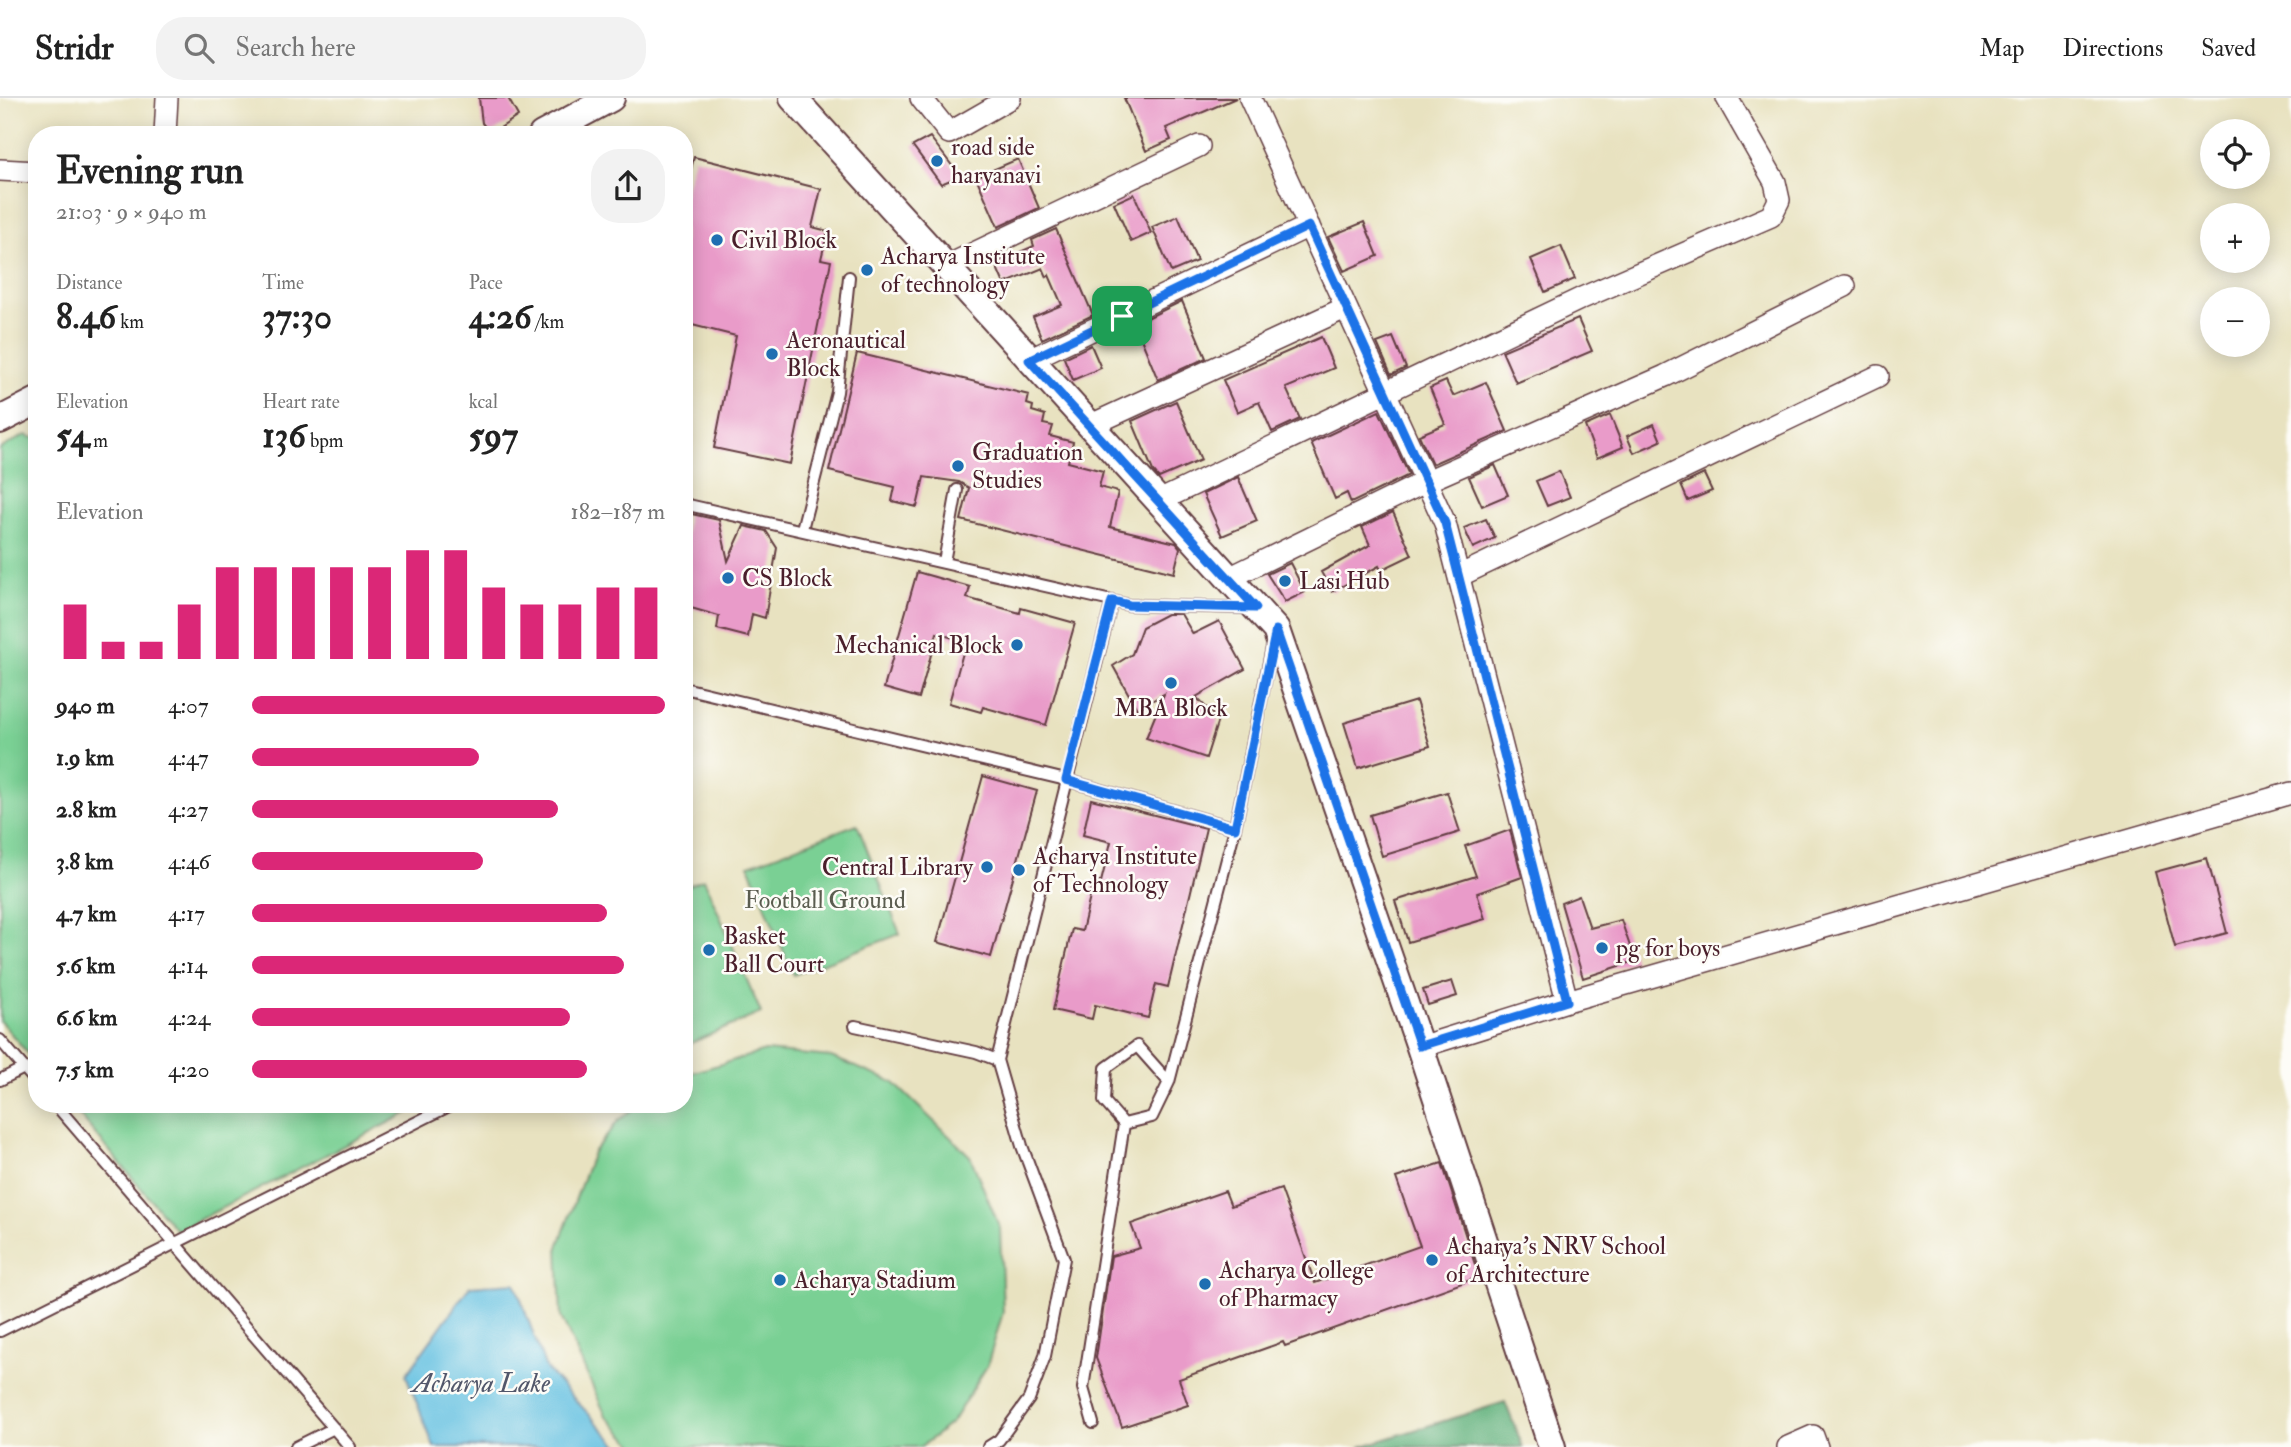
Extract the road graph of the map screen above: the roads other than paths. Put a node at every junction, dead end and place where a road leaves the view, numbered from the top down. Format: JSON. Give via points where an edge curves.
{"nodes":[{"id":1,"x":167,"y":98,"type":"edge"},
{"id":2,"x":611,"y":98,"type":"edge"},
{"id":3,"x":793,"y":98,"type":"edge"},
{"id":4,"x":921,"y":98,"type":"edge"},
{"id":5,"x":1010,"y":98,"type":"edge"},
{"id":6,"x":1250,"y":98,"type":"edge"},
{"id":7,"x":1727,"y":98,"type":"edge"},
{"id":8,"x":166,"y":126,"type":"edge"},
{"id":9,"x":559,"y":126,"type":"edge"},
{"id":10,"x":1199,"y":146,"type":"dead end"},
{"id":11,"x":0,"y":170,"type":"edge"},
{"id":12,"x":28,"y":172,"type":"edge"},
{"id":13,"x":1309,"y":226,"type":"junction"},
{"id":14,"x":947,"y":266,"type":"junction"},
{"id":15,"x":849,"y":277,"type":"dead end"},
{"id":16,"x":1845,"y":286,"type":"dead end"},
{"id":17,"x":1345,"y":307,"type":"junction"},
{"id":18,"x":1029,"y":360,"type":"junction"},
{"id":19,"x":1878,"y":376,"type":"dead end"},
{"id":20,"x":1385,"y":392,"type":"junction"},
{"id":21,"x":28,"y":406,"type":"edge"},
{"id":22,"x":0,"y":420,"type":"edge"},
{"id":23,"x":1089,"y":426,"type":"junction"},
{"id":24,"x":1427,"y":481,"type":"junction"},
{"id":25,"x":957,"y":490,"type":"dead end"},
{"id":26,"x":1157,"y":502,"type":"junction"},
{"id":27,"x":693,"y":506,"type":"edge"},
{"id":28,"x":802,"y":529,"type":"junction"},
{"id":29,"x":944,"y":562,"type":"junction"},
{"id":30,"x":1461,"y":575,"type":"junction"},
{"id":31,"x":1229,"y":578,"type":"junction"},
{"id":32,"x":1112,"y":601,"type":"junction"},
{"id":33,"x":1256,"y":608,"type":"junction"},
{"id":34,"x":1276,"y":630,"type":"junction"},
{"id":35,"x":693,"y":690,"type":"edge"},
{"id":36,"x":1066,"y":780,"type":"junction"},
{"id":37,"x":2291,"y":793,"type":"edge"},
{"id":38,"x":1235,"y":828,"type":"junction"},
{"id":39,"x":1567,"y":1001,"type":"junction"},
{"id":40,"x":855,"y":1026,"type":"dead end"},
{"id":41,"x":0,"y":1040,"type":"edge"},
{"id":42,"x":1420,"y":1046,"type":"junction"},
{"id":43,"x":997,"y":1060,"type":"junction"},
{"id":44,"x":24,"y":1068,"type":"junction"},
{"id":45,"x":28,"y":1073,"type":"edge"},
{"id":46,"x":0,"y":1080,"type":"edge"},
{"id":47,"x":1169,"y":1082,"type":"junction"},
{"id":48,"x":63,"y":1113,"type":"edge"},
{"id":49,"x":435,"y":1113,"type":"edge"},
{"id":50,"x":1124,"y":1124,"type":"junction"},
{"id":51,"x":174,"y":1242,"type":"junction"},
{"id":52,"x":0,"y":1331,"type":"edge"},
{"id":53,"x":1093,"y":1423,"type":"dead end"},
{"id":54,"x":334,"y":1428,"type":"junction"},
{"id":55,"x":296,"y":1447,"type":"edge"},
{"id":56,"x":350,"y":1447,"type":"edge"},
{"id":57,"x":988,"y":1447,"type":"edge"},
{"id":58,"x":1552,"y":1447,"type":"edge"},
{"id":59,"x":1788,"y":1447,"type":"edge"},
{"id":60,"x":1817,"y":1447,"type":"edge"}],
"edges":[{"from":1,"to":8,"type":"street"},
{"from":2,"to":9,"type":"street"},
{"from":3,"to":14,"type":"street"},
{"from":4,"to":5,"type":"street","via":[[949,133]]},
{"from":6,"to":13,"type":"street"},
{"from":7,"to":20,"type":"street","via":[[1775,182],[1779,200],[1771,216],[1582,298]]},
{"from":10,"to":14,"type":"street"},
{"from":11,"to":12,"type":"street"},
{"from":13,"to":17,"type":"street"},
{"from":13,"to":18,"type":"street"},
{"from":14,"to":18,"type":"street"},
{"from":15,"to":28,"type":"lane","via":[[837,392]]},
{"from":16,"to":24,"type":"street","via":[[1665,376]]},
{"from":17,"to":20,"type":"street"},
{"from":17,"to":23,"type":"street"},
{"from":18,"to":23,"type":"street"},
{"from":19,"to":30,"type":"street"},
{"from":20,"to":24,"type":"street"},
{"from":20,"to":26,"type":"street"},
{"from":21,"to":22,"type":"street"},
{"from":23,"to":26,"type":"street"},
{"from":24,"to":30,"type":"street"},
{"from":24,"to":31,"type":"street"},
{"from":25,"to":29,"type":"lane"},
{"from":26,"to":31,"type":"street"},
{"from":27,"to":28,"type":"lane"},
{"from":28,"to":29,"type":"lane"},
{"from":29,"to":32,"type":"lane"},
{"from":30,"to":39,"type":"street"},
{"from":31,"to":33,"type":"street"},
{"from":32,"to":33,"type":"lane"},
{"from":32,"to":36,"type":"lane"},
{"from":33,"to":34,"type":"street"},
{"from":34,"to":38,"type":"lane"},
{"from":34,"to":42,"type":"street"},
{"from":35,"to":36,"type":"lane"},
{"from":36,"to":38,"type":"lane"},
{"from":36,"to":43,"type":"lane"},
{"from":37,"to":39,"type":"street"},
{"from":38,"to":47,"type":"lane"},
{"from":39,"to":42,"type":"street"},
{"from":40,"to":43,"type":"lane"},
{"from":41,"to":44,"type":"lane"},
{"from":42,"to":58,"type":"street"},
{"from":43,"to":57,"type":"lane","via":[[1022,1146],[1064,1259],[1045,1356],[1029,1399],[999,1440]]},
{"from":44,"to":45,"type":"lane"},
{"from":44,"to":46,"type":"lane"},
{"from":47,"to":50,"type":"lane","via":[[1152,1117]]},
{"from":47,"to":50,"type":"lane","via":[[1137,1046],[1106,1068],[1104,1101]]},
{"from":48,"to":51,"type":"lane"},
{"from":49,"to":51,"type":"lane"},
{"from":50,"to":53,"type":"lane","via":[[1083,1388]]},
{"from":51,"to":52,"type":"lane"},
{"from":51,"to":54,"type":"lane"},
{"from":54,"to":55,"type":"lane"},
{"from":54,"to":56,"type":"lane"},
{"from":59,"to":60,"type":"street","via":[[1813,1436]]}]}
